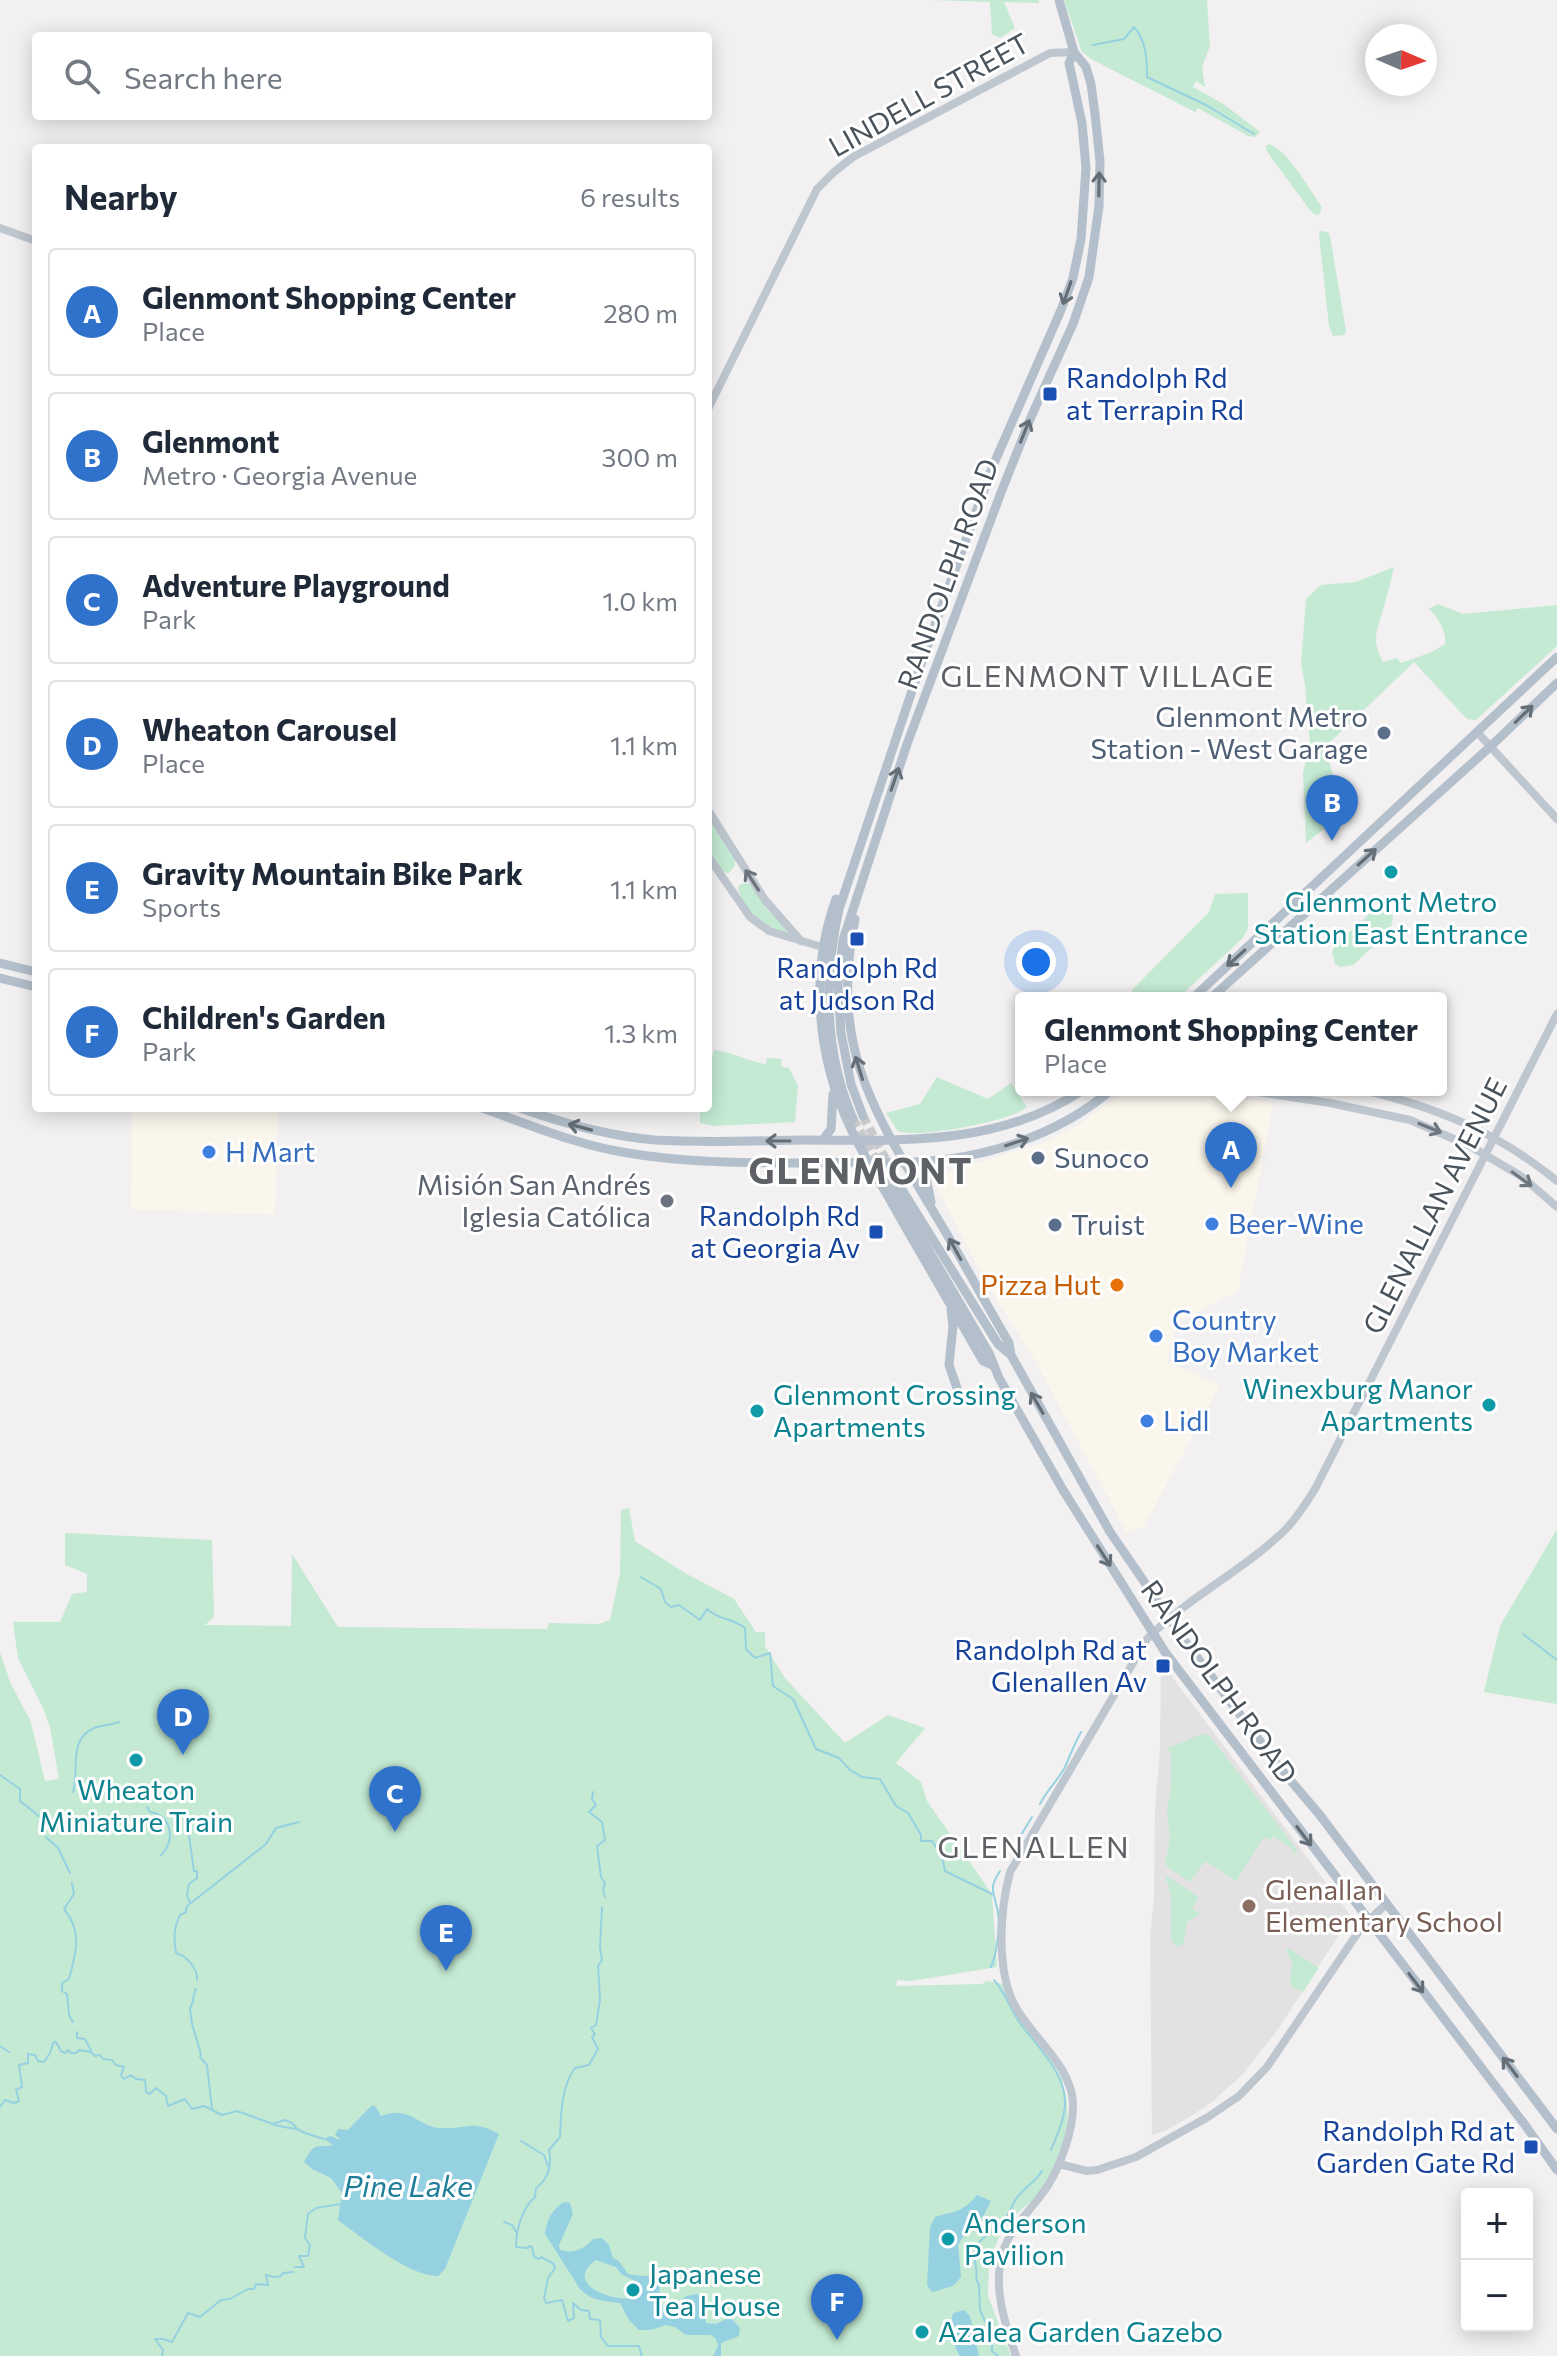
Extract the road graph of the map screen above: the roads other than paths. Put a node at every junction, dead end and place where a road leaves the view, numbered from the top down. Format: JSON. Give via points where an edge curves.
{"nodes":[{"id":1,"x":1059,"y":0,"type":"edge"},
{"id":2,"x":1074,"y":52,"type":"junction"},
{"id":3,"x":0,"y":228,"type":"edge"},
{"id":4,"x":32,"y":240,"type":"edge"},
{"id":5,"x":712,"y":401,"type":"edge"},
{"id":6,"x":1557,"y":657,"type":"edge"},
{"id":7,"x":1557,"y":683,"type":"edge"},
{"id":8,"x":1477,"y":732,"type":"junction"},
{"id":9,"x":1491,"y":746,"type":"junction"},
{"id":10,"x":882,"y":780,"type":"junction"},
{"id":11,"x":712,"y":816,"type":"edge"},
{"id":12,"x":1557,"y":819,"type":"edge"},
{"id":13,"x":870,"y":853,"type":"junction"},
{"id":14,"x":712,"y":862,"type":"edge"},
{"id":15,"x":801,"y":941,"type":"junction"},
{"id":16,"x":822,"y":947,"type":"junction"},
{"id":17,"x":0,"y":963,"type":"edge"},
{"id":18,"x":32,"y":971,"type":"edge"},
{"id":19,"x":0,"y":978,"type":"edge"},
{"id":20,"x":32,"y":986,"type":"edge"},
{"id":21,"x":1199,"y":992,"type":"edge"},
{"id":22,"x":1218,"y":992,"type":"edge"},
{"id":23,"x":1557,"y":1014,"type":"edge"},
{"id":24,"x":832,"y":1083,"type":"junction"},
{"id":25,"x":1072,"y":1096,"type":"edge"},
{"id":26,"x":1102,"y":1096,"type":"edge"},
{"id":27,"x":1284,"y":1096,"type":"edge"},
{"id":28,"x":1389,"y":1096,"type":"edge"},
{"id":29,"x":493,"y":1112,"type":"edge"},
{"id":30,"x":533,"y":1112,"type":"edge"},
{"id":31,"x":1495,"y":1136,"type":"junction"},
{"id":32,"x":655,"y":1140,"type":"junction"},
{"id":33,"x":823,"y":1140,"type":"junction"},
{"id":34,"x":856,"y":1140,"type":"junction"},
{"id":35,"x":890,"y":1140,"type":"junction"},
{"id":36,"x":1485,"y":1155,"type":"junction"},
{"id":37,"x":654,"y":1156,"type":"junction"},
{"id":38,"x":932,"y":1161,"type":"junction"},
{"id":39,"x":867,"y":1162,"type":"junction"},
{"id":40,"x":904,"y":1162,"type":"junction"},
{"id":41,"x":1557,"y":1181,"type":"edge"},
{"id":42,"x":1557,"y":1207,"type":"edge"},
{"id":43,"x":932,"y":1209,"type":"junction"},
{"id":44,"x":943,"y":1292,"type":"junction"},
{"id":45,"x":1011,"y":1355,"type":"junction"},
{"id":46,"x":994,"y":1366,"type":"junction"},
{"id":47,"x":957,"y":1388,"type":"dead end"},
{"id":48,"x":1169,"y":1619,"type":"junction"},
{"id":49,"x":1153,"y":1633,"type":"junction"},
{"id":50,"x":1386,"y":1904,"type":"junction"},
{"id":51,"x":1368,"y":1921,"type":"junction"},
{"id":52,"x":1557,"y":2129,"type":"edge"},
{"id":53,"x":1553,"y":2156,"type":"edge"},
{"id":54,"x":1059,"y":2164,"type":"junction"},
{"id":55,"x":1557,"y":2170,"type":"edge"},
{"id":56,"x":1016,"y":2356,"type":"edge"}],
"edges":[{"from":1,"to":2,"type":"main road","name":"RANDOLPH ROAD"},
{"from":2,"to":5,"type":"street","name":"LINDELL STREET","via":[[1050,53],[853,157],[827,178]]},
{"from":2,"to":10,"type":"main road","name":"RANDOLPH ROAD","one_way":true,"via":[[1069,63],[1086,168],[1073,278],[992,468]]},
{"from":13,"to":2,"type":"main road","name":"RANDOLPH ROAD","one_way":true,"via":[[1002,490],[1089,277],[1100,161],[1091,84]]},
{"from":3,"to":4,"type":"street"},
{"from":6,"to":8,"type":"main road"},
{"from":9,"to":7,"type":"main road","one_way":true},
{"from":8,"to":9,"type":"street"},
{"from":8,"to":21,"type":"main road","one_way":true},
{"from":9,"to":12,"type":"street"},
{"from":22,"to":9,"type":"main road","one_way":true},
{"from":10,"to":13,"type":"main road","name":"RANDOLPH ROAD","via":[[839,909],[829,960],[830,1040],[837,1073],[858,1118],[839,1020],[838,985],[843,940]]},
{"from":10,"to":16,"type":"main road"},
{"from":15,"to":11,"type":"street","one_way":true,"via":[[765,900]]},
{"from":35,"to":13,"type":"main road","one_way":true,"via":[[868,1097],[848,1014],[851,938]]},
{"from":14,"to":15,"type":"street","via":[[750,917],[769,931]]},
{"from":15,"to":16,"type":"street"},
{"from":16,"to":24,"type":"main road","via":[[823,1039]]},
{"from":17,"to":18,"type":"main road"},
{"from":19,"to":20,"type":"main road"},
{"from":23,"to":31,"type":"street","name":"GLENALLAN AVENUE"},
{"from":24,"to":33,"type":"main road","via":[[833,1120]]},
{"from":24,"to":34,"type":"main road"},
{"from":25,"to":35,"type":"main road","via":[[1040,1114],[981,1133]]},
{"from":38,"to":26,"type":"main road","one_way":true,"via":[[1033,1137]]},
{"from":27,"to":36,"type":"street","one_way":true,"via":[[1410,1120]]},
{"from":28,"to":31,"type":"street"},
{"from":29,"to":37,"type":"main road","via":[[582,1143]]},
{"from":32,"to":30,"type":"main road","one_way":true,"via":[[587,1129]]},
{"from":31,"to":36,"type":"street","name":"GLENALLAN AVENUE"},
{"from":31,"to":41,"type":"street"},
{"from":33,"to":32,"type":"main road","one_way":true},
{"from":32,"to":37,"type":"main road"},
{"from":33,"to":34,"type":"main road"},
{"from":34,"to":35,"type":"main road"},
{"from":34,"to":39,"type":"main road"},
{"from":35,"to":40,"type":"main road"},
{"from":36,"to":42,"type":"street","one_way":true,"via":[[1521,1176]]},
{"from":36,"to":48,"type":"street","name":"GLENALLAN AVENUE","via":[[1315,1489],[1286,1529]]},
{"from":37,"to":39,"type":"main road"},
{"from":38,"to":40,"type":"main road"},
{"from":38,"to":43,"type":"main road","via":[[925,1173]]},
{"from":39,"to":40,"type":"main road"},
{"from":39,"to":44,"type":"main road"},
{"from":40,"to":43,"type":"main road"},
{"from":45,"to":43,"type":"main road","one_way":true},
{"from":44,"to":46,"type":"main road","via":[[983,1361]]},
{"from":44,"to":47,"type":"main road","via":[[953,1318],[949,1359]]},
{"from":45,"to":46,"type":"main road","name":"RANDOLPH ROAD","via":[[998,1344],[896,1186]]},
{"from":48,"to":45,"type":"main road","name":"RANDOLPH ROAD","one_way":true,"via":[[1096,1509]]},
{"from":46,"to":49,"type":"main road","name":"RANDOLPH ROAD","one_way":true,"via":[[1063,1490]]},
{"from":48,"to":49,"type":"street","name":"GLENALLAN AVENUE"},
{"from":48,"to":50,"type":"main road","name":"RANDOLPH ROAD"},
{"from":49,"to":51,"type":"main road","name":"RANDOLPH ROAD","one_way":true},
{"from":49,"to":54,"type":"street","name":"GLENALLAN AVENUE","via":[[1020,1852],[1005,1893],[1002,1949],[1008,1988],[1070,2086],[1072,2116]]},
{"from":50,"to":51,"type":"street"},
{"from":52,"to":50,"type":"main road","name":"RANDOLPH ROAD","one_way":true},
{"from":51,"to":53,"type":"main road","name":"RANDOLPH ROAD","one_way":true},
{"from":51,"to":54,"type":"street","via":[[1267,2067],[1239,2096],[1136,2157],[1087,2171]]},
{"from":53,"to":55,"type":"main road","name":"RANDOLPH ROAD"},
{"from":54,"to":56,"type":"street","name":"GLENALLAN AVENUE","via":[[1002,2254],[999,2292]]}]}
